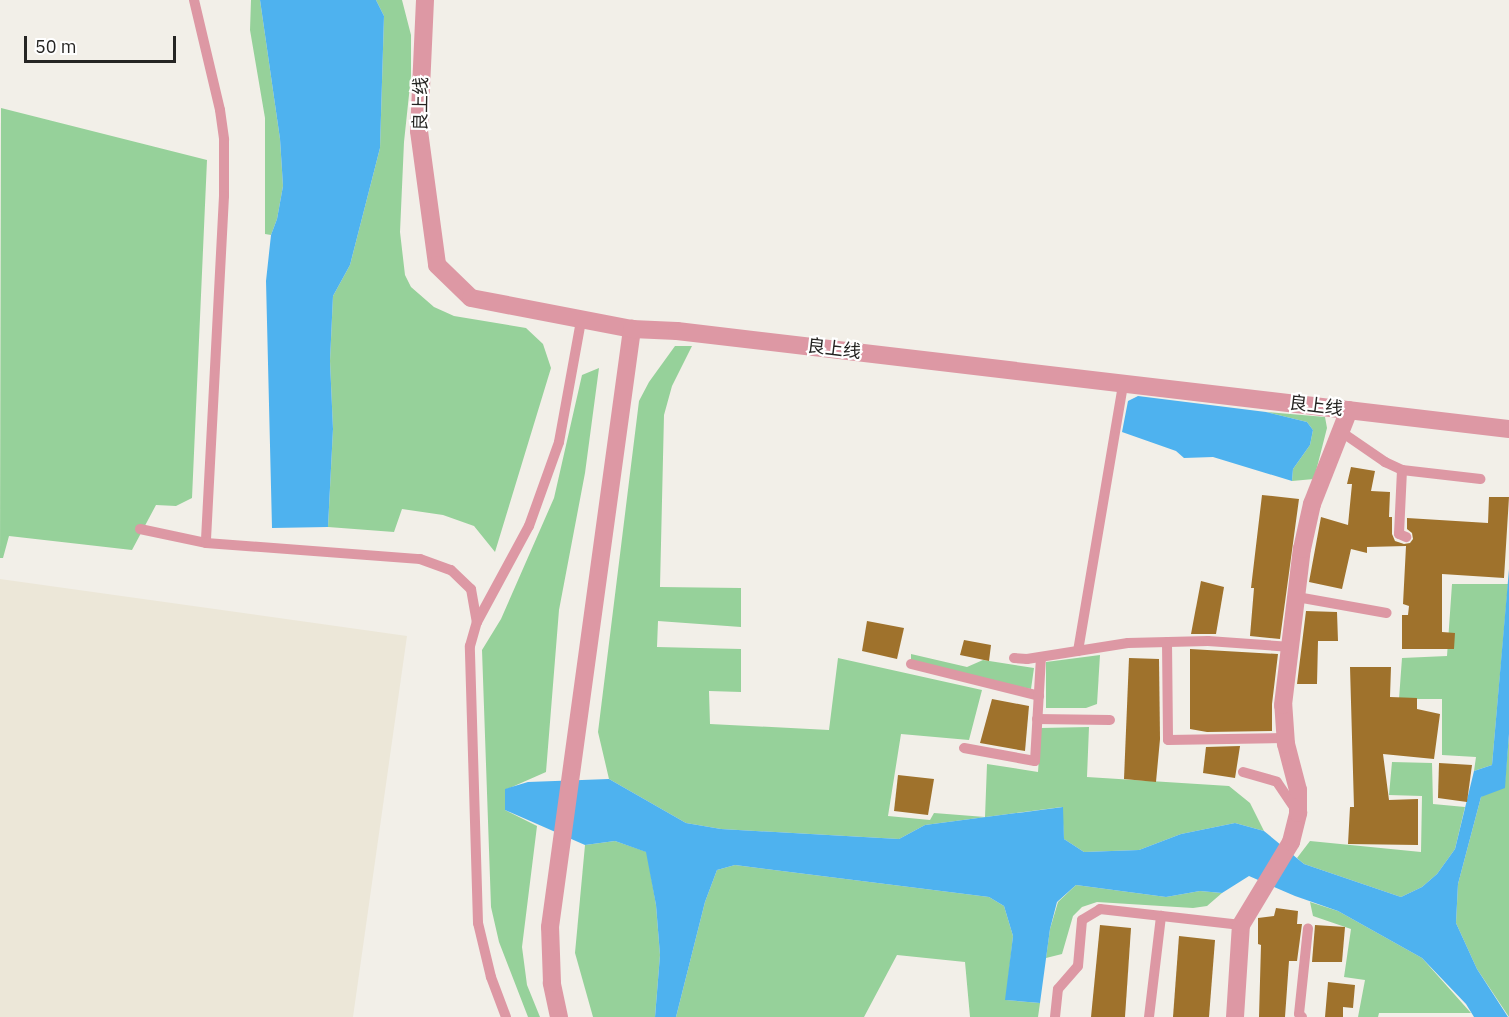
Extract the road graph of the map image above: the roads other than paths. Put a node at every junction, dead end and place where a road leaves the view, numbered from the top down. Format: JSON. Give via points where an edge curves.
{"nodes":[{"id":1,"x":194,"y":0,"type":"edge"},
{"id":2,"x":424,"y":0,"type":"edge"},
{"id":3,"x":581,"y":321,"type":"junction"},
{"id":4,"x":632,"y":329,"type":"junction"},
{"id":5,"x":1123,"y":384,"type":"junction"},
{"id":6,"x":1348,"y":410,"type":"junction"},
{"id":7,"x":1509,"y":429,"type":"edge"},
{"id":8,"x":1340,"y":431,"type":"junction"},
{"id":9,"x":1402,"y":470,"type":"junction"},
{"id":10,"x":1480,"y":479,"type":"dead end"},
{"id":11,"x":140,"y":529,"type":"dead end"},
{"id":12,"x":1406,"y":537,"type":"dead end"},
{"id":13,"x":206,"y":543,"type":"junction"},
{"id":14,"x":1296,"y":597,"type":"junction"},
{"id":15,"x":1387,"y":613,"type":"dead end"},
{"id":16,"x":477,"y":622,"type":"junction"},
{"id":17,"x":1167,"y":642,"type":"junction"},
{"id":18,"x":1291,"y":646,"type":"junction"},
{"id":19,"x":1078,"y":651,"type":"junction"},
{"id":20,"x":1041,"y":657,"type":"junction"},
{"id":21,"x":1014,"y":658,"type":"dead end"},
{"id":22,"x":911,"y":664,"type":"dead end"},
{"id":23,"x":1039,"y":696,"type":"junction"},
{"id":24,"x":1037,"y":719,"type":"junction"},
{"id":25,"x":1110,"y":720,"type":"dead end"},
{"id":26,"x":1285,"y":738,"type":"junction"},
{"id":27,"x":964,"y":748,"type":"dead end"},
{"id":28,"x":1244,"y":771,"type":"dead end"},
{"id":29,"x":1298,"y":813,"type":"junction"},
{"id":30,"x":1161,"y":916,"type":"junction"},
{"id":31,"x":1241,"y":925,"type":"junction"},
{"id":32,"x":1308,"y":928,"type":"dead end"},
{"id":33,"x":506,"y":1017,"type":"edge"},
{"id":34,"x":559,"y":1017,"type":"edge"},
{"id":35,"x":1055,"y":1017,"type":"edge"},
{"id":36,"x":1149,"y":1017,"type":"edge"},
{"id":37,"x":1235,"y":1017,"type":"edge"},
{"id":38,"x":1302,"y":1017,"type":"edge"}],
"edges":[{"from":1,"to":13,"type":"lane","via":[[224,140]]},
{"from":2,"to":3,"type":"street","name":"良上线","via":[[419,131],[437,265],[471,298]]},
{"from":3,"to":4,"type":"street","name":"良上线"},
{"from":3,"to":16,"type":"lane","via":[[555,453],[530,526]]},
{"from":4,"to":5,"type":"street","name":"良上线","via":[[677,331]]},
{"from":4,"to":34,"type":"street","via":[[550,927],[552,983]]},
{"from":5,"to":6,"type":"street","name":"良上线"},
{"from":5,"to":19,"type":"lane"},
{"from":6,"to":7,"type":"street","name":"良上线"},
{"from":6,"to":8,"type":"street"},
{"from":8,"to":9,"type":"lane"},
{"from":8,"to":14,"type":"street","via":[[1312,504]]},
{"from":9,"to":10,"type":"lane"},
{"from":9,"to":12,"type":"lane","via":[[1399,534]]},
{"from":11,"to":13,"type":"lane"},
{"from":13,"to":16,"type":"lane","via":[[420,559],[450,570],[471,589]]},
{"from":14,"to":15,"type":"lane"},
{"from":14,"to":18,"type":"street"},
{"from":16,"to":33,"type":"lane","via":[[470,646],[478,923]]},
{"from":17,"to":18,"type":"lane"},
{"from":17,"to":19,"type":"lane"},
{"from":17,"to":26,"type":"lane","via":[[1168,740]]},
{"from":18,"to":26,"type":"street","via":[[1284,705]]},
{"from":19,"to":20,"type":"lane"},
{"from":20,"to":21,"type":"lane"},
{"from":20,"to":23,"type":"lane"},
{"from":22,"to":23,"type":"lane"},
{"from":23,"to":24,"type":"lane"},
{"from":24,"to":25,"type":"lane"},
{"from":24,"to":27,"type":"lane","via":[[1035,761]]},
{"from":26,"to":29,"type":"street","via":[[1298,790]]},
{"from":28,"to":29,"type":"lane","via":[[1277,782]]},
{"from":29,"to":31,"type":"street","via":[[1291,842]]},
{"from":30,"to":31,"type":"lane"},
{"from":30,"to":35,"type":"lane","via":[[1100,909],[1082,920],[1078,966],[1058,988]]},
{"from":30,"to":36,"type":"lane"},
{"from":31,"to":37,"type":"street"},
{"from":32,"to":38,"type":"lane","via":[[1299,1014]]}]}
